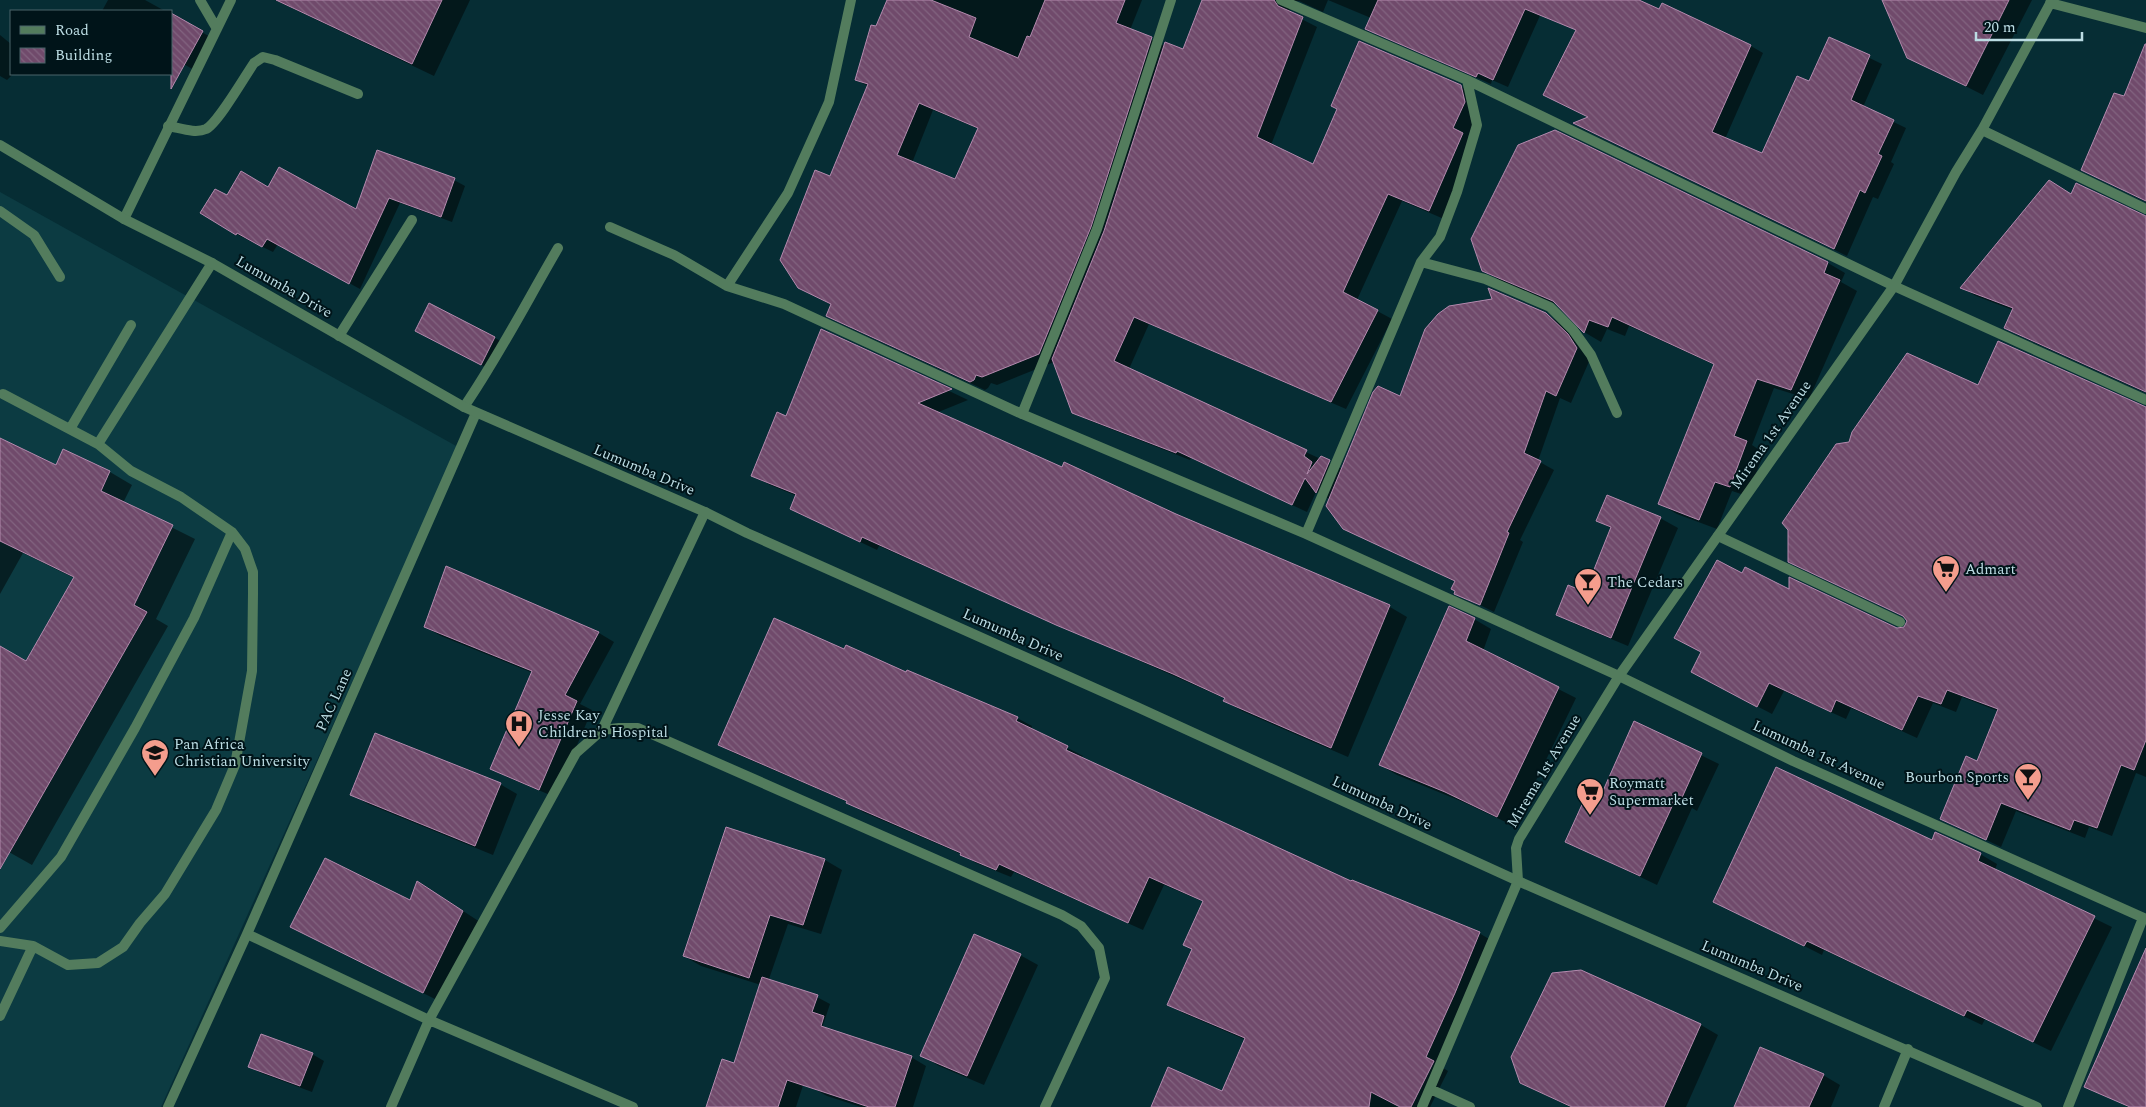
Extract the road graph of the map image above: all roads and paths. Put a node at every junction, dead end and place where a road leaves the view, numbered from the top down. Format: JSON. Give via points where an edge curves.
{"nodes":[{"id":1,"x":200,"y":0,"type":"edge"},
{"id":2,"x":231,"y":0,"type":"edge"},
{"id":3,"x":852,"y":0,"type":"edge"},
{"id":4,"x":1171,"y":0,"type":"edge"},
{"id":5,"x":1280,"y":0,"type":"edge"},
{"id":6,"x":2051,"y":2,"type":"edge"},
{"id":7,"x":2146,"y":28,"type":"edge"},
{"id":8,"x":217,"y":29,"type":"junction"},
{"id":9,"x":1466,"y":80,"type":"junction"},
{"id":10,"x":358,"y":94,"type":"dead end"},
{"id":11,"x":168,"y":126,"type":"junction"},
{"id":12,"x":1982,"y":130,"type":"junction"},
{"id":13,"x":0,"y":145,"type":"edge"},
{"id":14,"x":2146,"y":209,"type":"edge"},
{"id":15,"x":0,"y":211,"type":"edge"},
{"id":16,"x":124,"y":219,"type":"junction"},
{"id":17,"x":412,"y":220,"type":"dead end"},
{"id":18,"x":610,"y":227,"type":"dead end"},
{"id":19,"x":558,"y":248,"type":"dead end"},
{"id":20,"x":1421,"y":262,"type":"junction"},
{"id":21,"x":212,"y":263,"type":"junction"},
{"id":22,"x":60,"y":277,"type":"dead end"},
{"id":23,"x":728,"y":286,"type":"junction"},
{"id":24,"x":1894,"y":286,"type":"junction"},
{"id":25,"x":131,"y":326,"type":"dead end"},
{"id":26,"x":339,"y":336,"type":"junction"},
{"id":27,"x":3,"y":394,"type":"dead end"},
{"id":28,"x":2146,"y":400,"type":"edge"},
{"id":29,"x":464,"y":407,"type":"junction"},
{"id":30,"x":476,"y":413,"type":"junction"},
{"id":31,"x":1617,"y":413,"type":"dead end"},
{"id":32,"x":1022,"y":414,"type":"junction"},
{"id":33,"x":70,"y":429,"type":"junction"},
{"id":34,"x":98,"y":444,"type":"junction"},
{"id":35,"x":705,"y":512,"type":"junction"},
{"id":36,"x":232,"y":532,"type":"junction"},
{"id":37,"x":1306,"y":534,"type":"junction"},
{"id":38,"x":1718,"y":536,"type":"junction"},
{"id":39,"x":1900,"y":622,"type":"dead end"},
{"id":40,"x":1619,"y":676,"type":"junction"},
{"id":41,"x":602,"y":730,"type":"junction"},
{"id":42,"x":1518,"y":881,"type":"junction"},
{"id":43,"x":2145,"y":919,"type":"edge"},
{"id":44,"x":0,"y":928,"type":"edge"},
{"id":45,"x":247,"y":934,"type":"junction"},
{"id":46,"x":0,"y":941,"type":"edge"},
{"id":47,"x":33,"y":946,"type":"junction"},
{"id":48,"x":0,"y":1016,"type":"edge"},
{"id":49,"x":430,"y":1020,"type":"junction"},
{"id":50,"x":1908,"y":1049,"type":"junction"},
{"id":51,"x":1430,"y":1088,"type":"junction"},
{"id":52,"x":168,"y":1107,"type":"edge"},
{"id":53,"x":391,"y":1107,"type":"edge"},
{"id":54,"x":633,"y":1107,"type":"edge"},
{"id":55,"x":1046,"y":1107,"type":"edge"},
{"id":56,"x":1422,"y":1107,"type":"edge"},
{"id":57,"x":1470,"y":1107,"type":"edge"},
{"id":58,"x":1884,"y":1107,"type":"edge"},
{"id":59,"x":2038,"y":1107,"type":"edge"},
{"id":60,"x":2068,"y":1107,"type":"edge"}],
"edges":[{"from":1,"to":8,"type":"street"},
{"from":2,"to":8,"type":"street"},
{"from":3,"to":23,"type":"street","via":[[829,102],[788,193]]},
{"from":4,"to":32,"type":"street","via":[[1097,229]]},
{"from":5,"to":9,"type":"street"},
{"from":6,"to":7,"type":"street"},
{"from":6,"to":12,"type":"street","name":"Mirema 1st Avenue"},
{"from":8,"to":11,"type":"street"},
{"from":9,"to":20,"type":"street","via":[[1478,125],[1440,237]]},
{"from":9,"to":24,"type":"street"},
{"from":10,"to":11,"type":"street","via":[[263,57],[254,63],[207,129],[195,131]]},
{"from":11,"to":16,"type":"street"},
{"from":12,"to":14,"type":"street"},
{"from":12,"to":24,"type":"street","name":"Mirema 1st Avenue"},
{"from":13,"to":16,"type":"street","name":"Lumumba Drive"},
{"from":15,"to":22,"type":"street","via":[[34,235]]},
{"from":16,"to":21,"type":"street","name":"Lumumba Drive"},
{"from":17,"to":26,"type":"street"},
{"from":18,"to":23,"type":"street","name":"Lumumba 1st Avenue","via":[[674,255]]},
{"from":19,"to":29,"type":"street","via":[[490,370]]},
{"from":20,"to":31,"type":"street","via":[[1485,279],[1550,307],[1574,330],[1591,356]]},
{"from":20,"to":37,"type":"street"},
{"from":21,"to":26,"type":"street","name":"Lumumba Drive"},
{"from":21,"to":34,"type":"street"},
{"from":23,"to":32,"type":"street","name":"Lumumba 1st Avenue","via":[[784,304]]},
{"from":24,"to":28,"type":"street"},
{"from":24,"to":38,"type":"street","name":"Mirema 1st Avenue"},
{"from":25,"to":33,"type":"street"},
{"from":26,"to":29,"type":"street","name":"Lumumba Drive"},
{"from":27,"to":33,"type":"street"},
{"from":29,"to":30,"type":"street","name":"Lumumba Drive"},
{"from":30,"to":35,"type":"street","name":"Lumumba Drive"},
{"from":30,"to":45,"type":"street","name":"PAC Lane"},
{"from":32,"to":37,"type":"street","name":"Lumumba 1st Avenue"},
{"from":33,"to":34,"type":"street"},
{"from":34,"to":36,"type":"street","via":[[131,471],[181,497]]},
{"from":35,"to":41,"type":"street"},
{"from":35,"to":42,"type":"street","name":"Lumumba Drive"},
{"from":36,"to":44,"type":"street","via":[[194,618],[61,857]]},
{"from":36,"to":47,"type":"street","via":[[245,549],[253,572],[252,671],[235,765],[216,810],[165,894],[123,947],[98,963],[68,965]]},
{"from":37,"to":40,"type":"street","name":"Lumumba 1st Avenue"},
{"from":38,"to":39,"type":"street"},
{"from":38,"to":40,"type":"street","name":"Mirema 1st Avenue"},
{"from":40,"to":42,"type":"street","name":"Mirema 1st Avenue","via":[[1519,839],[1516,848]]},
{"from":40,"to":43,"type":"street","name":"Lumumba 1st Avenue","via":[[1793,761]]},
{"from":41,"to":49,"type":"street","via":[[576,752]]},
{"from":41,"to":55,"type":"street","via":[[638,728],[1081,926],[1099,948],[1105,978]]},
{"from":42,"to":50,"type":"street","name":"Lumumba Drive"},
{"from":42,"to":51,"type":"street"},
{"from":43,"to":60,"type":"street"},
{"from":45,"to":49,"type":"street"},
{"from":45,"to":52,"type":"street","name":"PAC Lane"},
{"from":46,"to":47,"type":"street"},
{"from":47,"to":48,"type":"street"},
{"from":49,"to":53,"type":"street"},
{"from":49,"to":54,"type":"street"},
{"from":50,"to":58,"type":"street"},
{"from":50,"to":59,"type":"street","name":"Lumumba Drive"},
{"from":51,"to":56,"type":"street"},
{"from":51,"to":57,"type":"street"}]}
